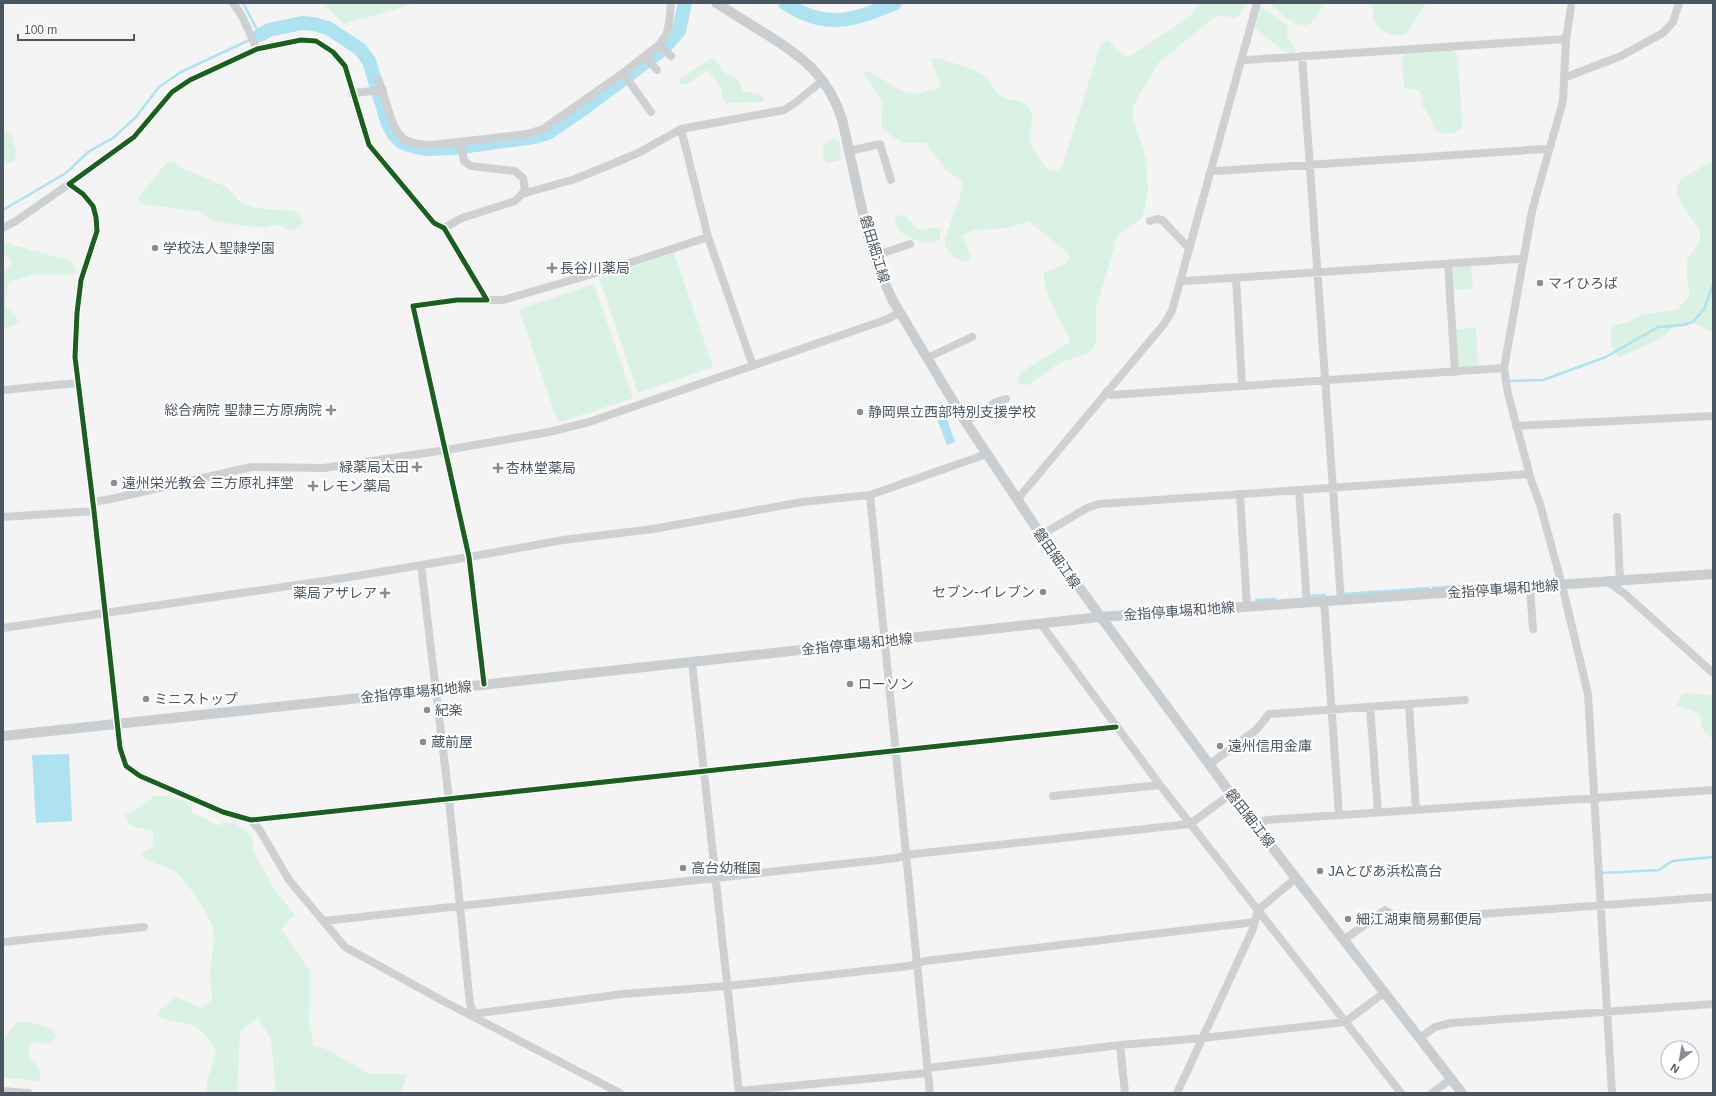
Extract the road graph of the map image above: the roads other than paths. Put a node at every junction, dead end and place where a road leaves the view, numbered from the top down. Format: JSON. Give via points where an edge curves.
{"nodes":[{"id":1,"x":233,"y":3,"type":"edge"},
{"id":2,"x":671,"y":3,"type":"edge"},
{"id":3,"x":716,"y":3,"type":"edge"},
{"id":4,"x":1257,"y":3,"type":"edge"},
{"id":5,"x":1679,"y":3,"type":"edge"},
{"id":6,"x":1571,"y":7,"type":"dead end"},
{"id":7,"x":1566,"y":39,"type":"junction"},
{"id":8,"x":659,"y":45,"type":"junction"},
{"id":9,"x":257,"y":49,"type":"junction"},
{"id":10,"x":646,"y":56,"type":"junction"},
{"id":11,"x":671,"y":56,"type":"dead end"},
{"id":12,"x":1302,"y":56,"type":"junction"},
{"id":13,"x":1242,"y":58,"type":"junction"},
{"id":14,"x":657,"y":70,"type":"dead end"},
{"id":15,"x":623,"y":73,"type":"junction"},
{"id":16,"x":1564,"y":76,"type":"junction"},
{"id":17,"x":378,"y":79,"type":"dead end"},
{"id":18,"x":823,"y":80,"type":"junction"},
{"id":19,"x":383,"y":90,"type":"junction"},
{"id":20,"x":352,"y":93,"type":"junction"},
{"id":21,"x":651,"y":112,"type":"dead end"},
{"id":22,"x":681,"y":129,"type":"junction"},
{"id":23,"x":461,"y":143,"type":"junction"},
{"id":24,"x":1549,"y":150,"type":"junction"},
{"id":25,"x":849,"y":151,"type":"junction"},
{"id":26,"x":1309,"y":164,"type":"junction"},
{"id":27,"x":1212,"y":169,"type":"junction"},
{"id":28,"x":891,"y":180,"type":"dead end"},
{"id":29,"x":69,"y":184,"type":"junction"},
{"id":30,"x":522,"y":194,"type":"junction"},
{"id":31,"x":1150,"y":221,"type":"dead end"},
{"id":32,"x":3,"y":228,"type":"edge"},
{"id":33,"x":444,"y":228,"type":"junction"},
{"id":34,"x":708,"y":237,"type":"junction"},
{"id":35,"x":910,"y":244,"type":"dead end"},
{"id":36,"x":1190,"y":247,"type":"junction"},
{"id":37,"x":874,"y":256,"type":"junction"},
{"id":38,"x":1523,"y":260,"type":"junction"},
{"id":39,"x":1448,"y":264,"type":"junction"},
{"id":40,"x":1317,"y":272,"type":"junction"},
{"id":41,"x":1236,"y":278,"type":"junction"},
{"id":42,"x":1182,"y":280,"type":"junction"},
{"id":43,"x":487,"y":300,"type":"junction"},
{"id":44,"x":900,"y":312,"type":"junction"},
{"id":45,"x":972,"y":337,"type":"dead end"},
{"id":46,"x":927,"y":358,"type":"junction"},
{"id":47,"x":753,"y":366,"type":"junction"},
{"id":48,"x":1504,"y":368,"type":"junction"},
{"id":49,"x":1455,"y":372,"type":"junction"},
{"id":50,"x":1325,"y":380,"type":"junction"},
{"id":51,"x":78,"y":383,"type":"junction"},
{"id":52,"x":1242,"y":386,"type":"junction"},
{"id":53,"x":3,"y":390,"type":"edge"},
{"id":54,"x":1107,"y":392,"type":"junction"},
{"id":55,"x":1006,"y":399,"type":"dead end"},
{"id":56,"x":1713,"y":416,"type":"edge"},
{"id":57,"x":965,"y":421,"type":"junction"},
{"id":58,"x":1516,"y":426,"type":"junction"},
{"id":59,"x":446,"y":450,"type":"junction"},
{"id":60,"x":986,"y":453,"type":"junction"},
{"id":61,"x":1529,"y":474,"type":"junction"},
{"id":62,"x":1333,"y":488,"type":"junction"},
{"id":63,"x":1299,"y":490,"type":"junction"},
{"id":64,"x":1240,"y":494,"type":"junction"},
{"id":65,"x":870,"y":495,"type":"junction"},
{"id":66,"x":1016,"y":498,"type":"junction"},
{"id":67,"x":93,"y":502,"type":"junction"},
{"id":68,"x":94,"y":511,"type":"junction"},
{"id":69,"x":3,"y":517,"type":"edge"},
{"id":70,"x":1617,"y":517,"type":"dead end"},
{"id":71,"x":1041,"y":535,"type":"junction"},
{"id":72,"x":469,"y":558,"type":"junction"},
{"id":73,"x":421,"y":565,"type":"junction"},
{"id":74,"x":1713,"y":574,"type":"edge"},
{"id":75,"x":1620,"y":580,"type":"junction"},
{"id":76,"x":1607,"y":581,"type":"junction"},
{"id":77,"x":1562,"y":585,"type":"junction"},
{"id":78,"x":1530,"y":587,"type":"junction"},
{"id":79,"x":1341,"y":600,"type":"junction"},
{"id":80,"x":1324,"y":601,"type":"junction"},
{"id":81,"x":1307,"y":602,"type":"junction"},
{"id":82,"x":1247,"y":606,"type":"junction"},
{"id":83,"x":106,"y":614,"type":"junction"},
{"id":84,"x":1100,"y":617,"type":"junction"},
{"id":85,"x":1041,"y":624,"type":"junction"},
{"id":86,"x":3,"y":628,"type":"edge"},
{"id":87,"x":1533,"y":629,"type":"dead end"},
{"id":88,"x":883,"y":641,"type":"junction"},
{"id":89,"x":692,"y":662,"type":"junction"},
{"id":90,"x":1713,"y":673,"type":"edge"},
{"id":91,"x":484,"y":684,"type":"junction"},
{"id":92,"x":436,"y":690,"type":"junction"},
{"id":93,"x":1465,"y":700,"type":"dead end"},
{"id":94,"x":1409,"y":704,"type":"junction"},
{"id":95,"x":1370,"y":707,"type":"junction"},
{"id":96,"x":1331,"y":709,"type":"junction"},
{"id":97,"x":118,"y":725,"type":"junction"},
{"id":98,"x":1116,"y":726,"type":"junction"},
{"id":99,"x":3,"y":736,"type":"edge"},
{"id":100,"x":895,"y":750,"type":"junction"},
{"id":101,"x":1210,"y":764,"type":"junction"},
{"id":102,"x":704,"y":771,"type":"junction"},
{"id":103,"x":1160,"y":785,"type":"junction"},
{"id":104,"x":1713,"y":790,"type":"edge"},
{"id":105,"x":1231,"y":794,"type":"junction"},
{"id":106,"x":1053,"y":796,"type":"dead end"},
{"id":107,"x":1594,"y":798,"type":"junction"},
{"id":108,"x":449,"y":800,"type":"junction"},
{"id":109,"x":1416,"y":810,"type":"junction"},
{"id":110,"x":1378,"y":812,"type":"junction"},
{"id":111,"x":1339,"y":815,"type":"junction"},
{"id":112,"x":251,"y":820,"type":"junction"},
{"id":113,"x":1190,"y":824,"type":"junction"},
{"id":114,"x":1257,"y":826,"type":"junction"},
{"id":115,"x":905,"y":855,"type":"junction"},
{"id":116,"x":715,"y":878,"type":"junction"},
{"id":117,"x":1296,"y":878,"type":"junction"},
{"id":118,"x":1713,"y":897,"type":"edge"},
{"id":119,"x":1600,"y":905,"type":"junction"},
{"id":120,"x":460,"y":906,"type":"junction"},
{"id":121,"x":1258,"y":910,"type":"junction"},
{"id":122,"x":324,"y":921,"type":"junction"},
{"id":123,"x":1255,"y":922,"type":"junction"},
{"id":124,"x":144,"y":927,"type":"dead end"},
{"id":125,"x":1345,"y":939,"type":"junction"},
{"id":126,"x":3,"y":942,"type":"edge"},
{"id":127,"x":917,"y":962,"type":"junction"},
{"id":128,"x":727,"y":986,"type":"junction"},
{"id":129,"x":1385,"y":992,"type":"junction"},
{"id":130,"x":1713,"y":1004,"type":"edge"},
{"id":131,"x":1607,"y":1012,"type":"junction"},
{"id":132,"x":472,"y":1015,"type":"junction"},
{"id":133,"x":1345,"y":1022,"type":"junction"},
{"id":134,"x":1203,"y":1038,"type":"junction"},
{"id":135,"x":1420,"y":1038,"type":"junction"},
{"id":136,"x":1120,"y":1044,"type":"junction"},
{"id":137,"x":928,"y":1070,"type":"junction"},
{"id":138,"x":1451,"y":1079,"type":"junction"},
{"id":139,"x":3,"y":1091,"type":"edge"},
{"id":140,"x":739,"y":1092,"type":"edge"},
{"id":141,"x":28,"y":1093,"type":"edge"},
{"id":142,"x":620,"y":1093,"type":"edge"},
{"id":143,"x":930,"y":1093,"type":"edge"},
{"id":144,"x":1125,"y":1093,"type":"edge"},
{"id":145,"x":1177,"y":1093,"type":"edge"},
{"id":146,"x":1401,"y":1093,"type":"edge"},
{"id":147,"x":1432,"y":1093,"type":"edge"},
{"id":148,"x":1462,"y":1093,"type":"edge"},
{"id":149,"x":1612,"y":1093,"type":"edge"}],
"edges":[{"from":1,"to":9,"type":"street"},
{"from":2,"to":8,"type":"street","via":[[666,35]]},
{"from":3,"to":18,"type":"main road","name":"磐田細江線","via":[[798,55]]},
{"from":4,"to":13,"type":"street"},
{"from":5,"to":16,"type":"street","via":[[1673,22],[1663,33],[1616,58]]},
{"from":6,"to":7,"type":"street"},
{"from":7,"to":12,"type":"street"},
{"from":7,"to":16,"type":"street"},
{"from":8,"to":10,"type":"street"},
{"from":8,"to":11,"type":"street"},
{"from":9,"to":20,"type":"street","via":[[301,40],[316,41],[333,52],[345,66]]},
{"from":9,"to":29,"type":"street","via":[[190,80],[172,92],[134,137]]},
{"from":10,"to":14,"type":"street"},
{"from":10,"to":15,"type":"street"},
{"from":12,"to":13,"type":"street","via":[[1247,60]]},
{"from":12,"to":26,"type":"street"},
{"from":13,"to":27,"type":"street"},
{"from":15,"to":21,"type":"street"},
{"from":15,"to":23,"type":"street","via":[[543,129],[527,134]]},
{"from":16,"to":24,"type":"street","via":[[1563,101]]},
{"from":17,"to":19,"type":"street"},
{"from":18,"to":22,"type":"street","via":[[784,110]]},
{"from":18,"to":25,"type":"main road","name":"磐田細江線","via":[[839,110]]},
{"from":19,"to":20,"type":"street"},
{"from":19,"to":23,"type":"street","via":[[395,126],[404,138],[416,144]]},
{"from":20,"to":33,"type":"street","via":[[369,145],[434,223]]},
{"from":22,"to":30,"type":"street","via":[[640,152],[575,179]]},
{"from":22,"to":34,"type":"street"},
{"from":23,"to":30,"type":"street","via":[[464,161],[471,166],[515,171],[523,178],[525,190]]},
{"from":24,"to":26,"type":"street"},
{"from":24,"to":38,"type":"street","via":[[1533,206]]},
{"from":25,"to":28,"type":"street","via":[[880,144]]},
{"from":25,"to":37,"type":"main road","name":"磐田細江線"},
{"from":26,"to":27,"type":"street","via":[[1217,171]]},
{"from":26,"to":40,"type":"street"},
{"from":27,"to":36,"type":"street"},
{"from":29,"to":32,"type":"street"},
{"from":29,"to":51,"type":"street","via":[[94,206],[97,231],[84,265],[80,286],[75,357]]},
{"from":30,"to":33,"type":"street","via":[[516,201],[462,218]]},
{"from":31,"to":36,"type":"street","via":[[1160,218]]},
{"from":33,"to":43,"type":"street"},
{"from":34,"to":43,"type":"street","via":[[503,300]]},
{"from":34,"to":47,"type":"street"},
{"from":35,"to":37,"type":"street"},
{"from":36,"to":42,"type":"street"},
{"from":37,"to":44,"type":"main road","name":"磐田細江線","via":[[882,279]]},
{"from":38,"to":39,"type":"street"},
{"from":38,"to":48,"type":"street"},
{"from":39,"to":40,"type":"street"},
{"from":39,"to":49,"type":"street"},
{"from":40,"to":41,"type":"street"},
{"from":40,"to":50,"type":"street"},
{"from":41,"to":42,"type":"street"},
{"from":41,"to":52,"type":"street"},
{"from":42,"to":54,"type":"street","via":[[1168,318]]},
{"from":43,"to":59,"type":"street","via":[[457,300],[413,306]]},
{"from":44,"to":46,"type":"main road","name":"磐田細江線"},
{"from":44,"to":47,"type":"street"},
{"from":45,"to":46,"type":"street"},
{"from":46,"to":57,"type":"main road","name":"磐田細江線"},
{"from":47,"to":59,"type":"street","via":[[589,422],[549,432]]},
{"from":48,"to":49,"type":"street"},
{"from":48,"to":58,"type":"street"},
{"from":49,"to":50,"type":"street"},
{"from":50,"to":52,"type":"street"},
{"from":50,"to":62,"type":"street"},
{"from":51,"to":53,"type":"street"},
{"from":51,"to":67,"type":"street"},
{"from":52,"to":54,"type":"street","via":[[1111,395]]},
{"from":54,"to":66,"type":"street"},
{"from":55,"to":57,"type":"street","via":[[996,402]]},
{"from":56,"to":58,"type":"street"},
{"from":57,"to":60,"type":"main road","name":"磐田細江線"},
{"from":58,"to":61,"type":"street"},
{"from":59,"to":67,"type":"street","via":[[324,468],[251,467]]},
{"from":59,"to":72,"type":"street"},
{"from":60,"to":65,"type":"street"},
{"from":60,"to":66,"type":"main road","name":"磐田細江線"},
{"from":61,"to":62,"type":"street"},
{"from":61,"to":77,"type":"street"},
{"from":62,"to":63,"type":"street"},
{"from":62,"to":79,"type":"street"},
{"from":63,"to":64,"type":"street"},
{"from":63,"to":81,"type":"street"},
{"from":64,"to":71,"type":"street","via":[[1095,505]]},
{"from":64,"to":82,"type":"street"},
{"from":65,"to":72,"type":"street","via":[[802,502],[653,529],[562,540]]},
{"from":65,"to":88,"type":"street"},
{"from":66,"to":71,"type":"main road","name":"磐田細江線"},
{"from":67,"to":68,"type":"street"},
{"from":68,"to":69,"type":"street"},
{"from":68,"to":83,"type":"street"},
{"from":70,"to":75,"type":"street"},
{"from":71,"to":84,"type":"main road","name":"磐田細江線"},
{"from":72,"to":73,"type":"street"},
{"from":72,"to":91,"type":"street"},
{"from":73,"to":83,"type":"street"},
{"from":73,"to":92,"type":"street"},
{"from":74,"to":75,"type":"main road","name":"金指停車場和地線"},
{"from":75,"to":76,"type":"main road","name":"金指停車場和地線"},
{"from":76,"to":77,"type":"main road","name":"金指停車場和地線"},
{"from":76,"to":90,"type":"street"},
{"from":77,"to":78,"type":"main road","name":"金指停車場和地線"},
{"from":77,"to":107,"type":"street","via":[[1588,694]]},
{"from":78,"to":79,"type":"main road","name":"金指停車場和地線"},
{"from":78,"to":87,"type":"street"},
{"from":79,"to":80,"type":"main road","name":"金指停車場和地線"},
{"from":80,"to":81,"type":"main road","name":"金指停車場和地線"},
{"from":80,"to":96,"type":"street"},
{"from":81,"to":82,"type":"main road","name":"金指停車場和地線"},
{"from":82,"to":84,"type":"main road","name":"金指停車場和地線"},
{"from":83,"to":86,"type":"street"},
{"from":83,"to":97,"type":"street"},
{"from":84,"to":85,"type":"main road","name":"金指停車場和地線"},
{"from":84,"to":101,"type":"main road","name":"磐田細江線"},
{"from":85,"to":88,"type":"main road","name":"金指停車場和地線"},
{"from":85,"to":98,"type":"street"},
{"from":88,"to":89,"type":"main road","name":"金指停車場和地線"},
{"from":88,"to":100,"type":"street"},
{"from":89,"to":91,"type":"main road","name":"金指停車場和地線"},
{"from":89,"to":102,"type":"street"},
{"from":91,"to":92,"type":"main road","name":"金指停車場和地線"},
{"from":92,"to":97,"type":"main road","name":"金指停車場和地線"},
{"from":92,"to":108,"type":"street"},
{"from":93,"to":94,"type":"street"},
{"from":94,"to":95,"type":"street"},
{"from":94,"to":109,"type":"street"},
{"from":95,"to":96,"type":"street"},
{"from":95,"to":110,"type":"street"},
{"from":96,"to":101,"type":"street","via":[[1269,714],[1256,730]]},
{"from":96,"to":111,"type":"street"},
{"from":97,"to":99,"type":"main road","name":"金指停車場和地線"},
{"from":97,"to":112,"type":"street","via":[[120,748],[126,766],[140,776],[223,812]]},
{"from":98,"to":100,"type":"street"},
{"from":98,"to":103,"type":"street"},
{"from":100,"to":102,"type":"street"},
{"from":100,"to":115,"type":"street"},
{"from":101,"to":105,"type":"main road","name":"磐田細江線"},
{"from":102,"to":108,"type":"street"},
{"from":102,"to":116,"type":"street"},
{"from":103,"to":106,"type":"street"},
{"from":103,"to":113,"type":"street"},
{"from":104,"to":107,"type":"street"},
{"from":105,"to":113,"type":"street"},
{"from":105,"to":114,"type":"main road","name":"磐田細江線"},
{"from":107,"to":109,"type":"street"},
{"from":107,"to":119,"type":"street"},
{"from":108,"to":112,"type":"street"},
{"from":108,"to":120,"type":"street"},
{"from":109,"to":110,"type":"street"},
{"from":110,"to":111,"type":"street"},
{"from":111,"to":114,"type":"street","via":[[1266,820]]},
{"from":112,"to":122,"type":"street","via":[[289,880]]},
{"from":113,"to":115,"type":"street"},
{"from":113,"to":121,"type":"street"},
{"from":114,"to":117,"type":"main road","name":"磐田細江線"},
{"from":115,"to":116,"type":"street"},
{"from":115,"to":127,"type":"street"},
{"from":116,"to":120,"type":"street"},
{"from":116,"to":128,"type":"street"},
{"from":117,"to":121,"type":"street"},
{"from":117,"to":125,"type":"main road","name":"磐田細江線"},
{"from":118,"to":119,"type":"street"},
{"from":119,"to":125,"type":"street","via":[[1400,920],[1385,910]]},
{"from":119,"to":131,"type":"street"},
{"from":120,"to":122,"type":"street"},
{"from":120,"to":132,"type":"street"},
{"from":121,"to":123,"type":"street"},
{"from":121,"to":133,"type":"street"},
{"from":122,"to":132,"type":"street","via":[[345,947]]},
{"from":123,"to":127,"type":"street"},
{"from":123,"to":134,"type":"street"},
{"from":124,"to":126,"type":"street"},
{"from":125,"to":129,"type":"main road","name":"磐田細江線"},
{"from":127,"to":128,"type":"street","via":[[909,966]]},
{"from":127,"to":137,"type":"street"},
{"from":128,"to":132,"type":"street","via":[[623,994]]},
{"from":128,"to":140,"type":"street"},
{"from":129,"to":133,"type":"street"},
{"from":129,"to":135,"type":"main road","name":"磐田細江線"},
{"from":130,"to":131,"type":"street"},
{"from":131,"to":135,"type":"street","via":[[1451,1023],[1435,1027]]},
{"from":131,"to":149,"type":"street"},
{"from":132,"to":142,"type":"street"},
{"from":133,"to":134,"type":"street"},
{"from":133,"to":146,"type":"street"},
{"from":134,"to":136,"type":"street"},
{"from":134,"to":145,"type":"street"},
{"from":135,"to":138,"type":"main road","name":"磐田細江線"},
{"from":136,"to":137,"type":"street"},
{"from":136,"to":144,"type":"street"},
{"from":137,"to":140,"type":"street"},
{"from":137,"to":143,"type":"street"},
{"from":138,"to":147,"type":"street"},
{"from":138,"to":148,"type":"main road","name":"磐田細江線"},
{"from":139,"to":141,"type":"street"}]}
